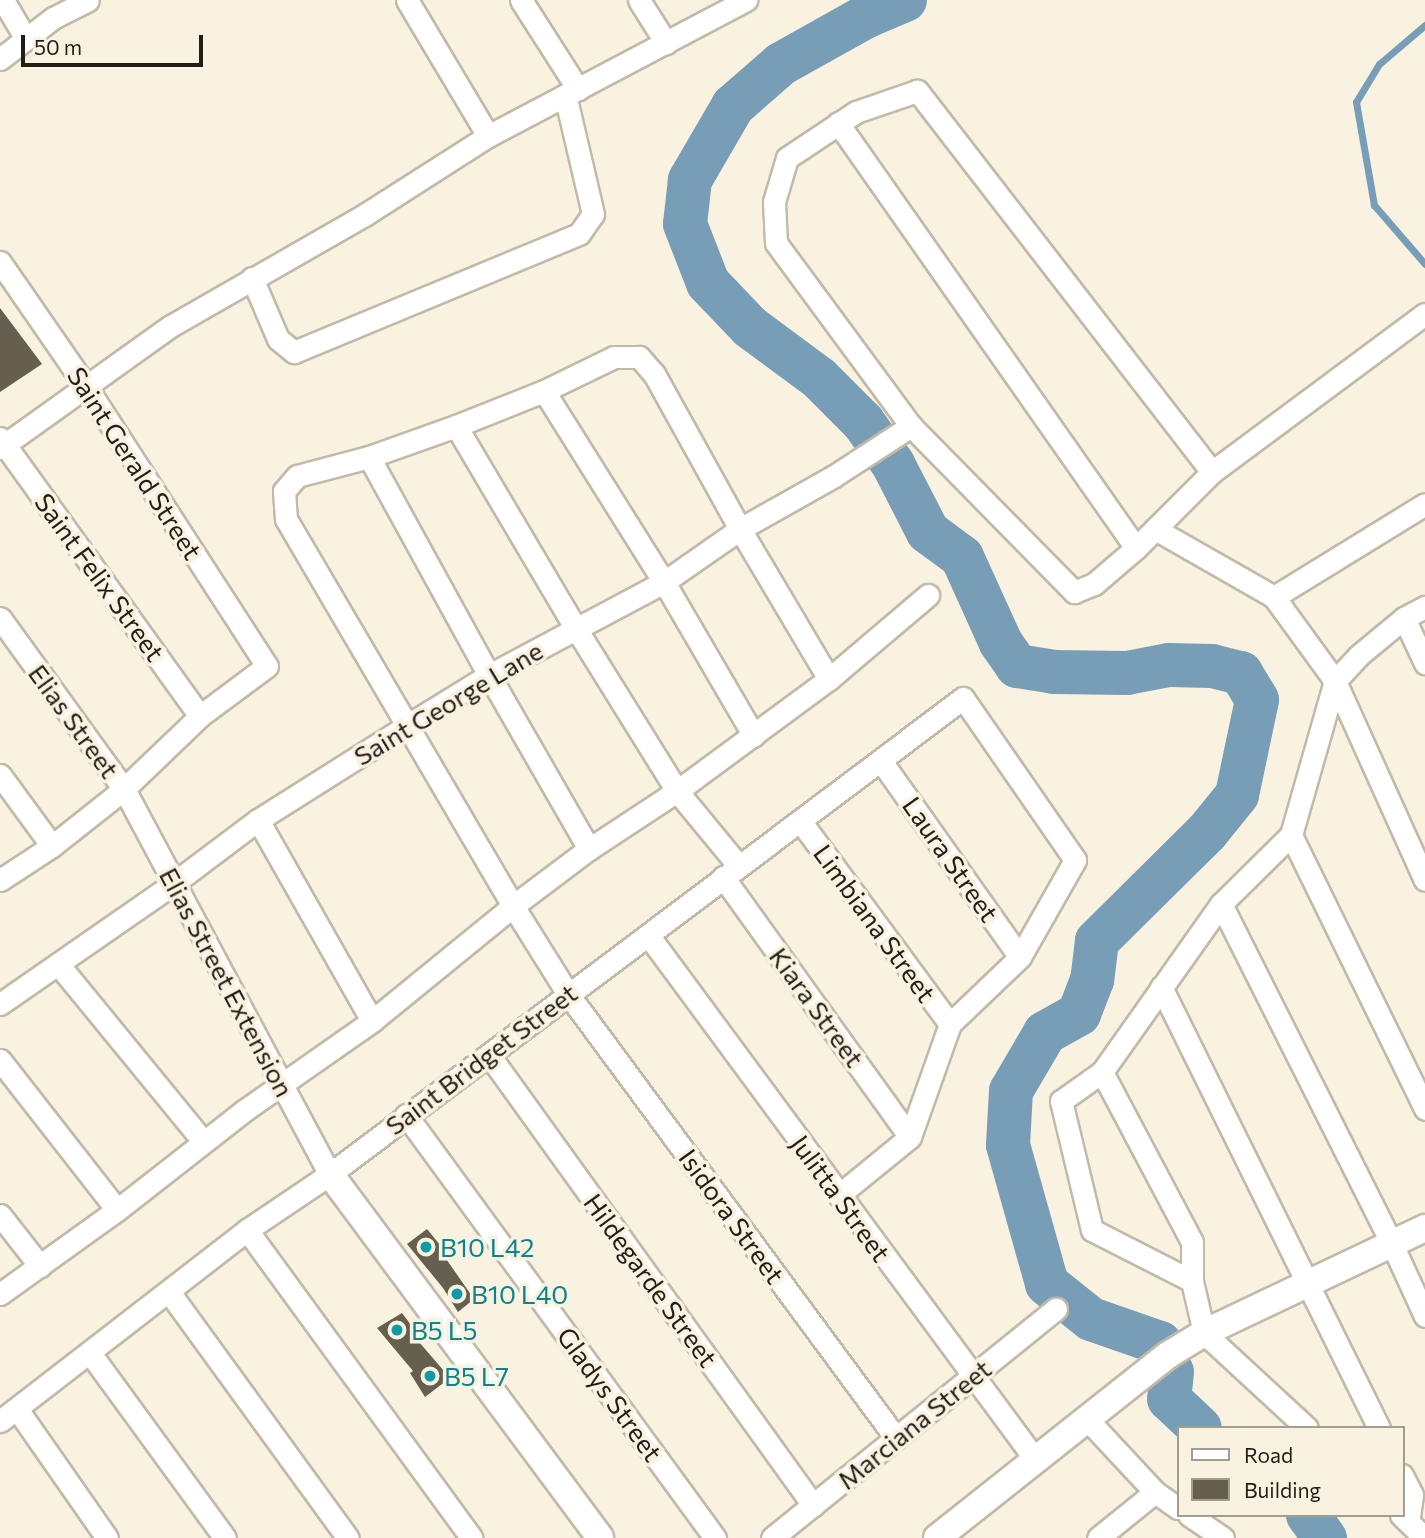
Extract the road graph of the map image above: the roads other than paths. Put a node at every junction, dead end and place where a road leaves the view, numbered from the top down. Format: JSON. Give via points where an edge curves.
{"nodes":[{"id":1,"x":3,"y":0,"type":"edge"},
{"id":2,"x":88,"y":0,"type":"edge"},
{"id":3,"x":407,"y":0,"type":"edge"},
{"id":4,"x":521,"y":0,"type":"edge"},
{"id":5,"x":639,"y":0,"type":"edge"},
{"id":6,"x":746,"y":0,"type":"edge"},
{"id":7,"x":26,"y":39,"type":"junction"},
{"id":8,"x":666,"y":43,"type":"junction"},
{"id":9,"x":0,"y":59,"type":"edge"},
{"id":10,"x":572,"y":92,"type":"junction"},
{"id":11,"x":838,"y":123,"type":"junction"},
{"id":12,"x":488,"y":136,"type":"junction"},
{"id":13,"x":0,"y":262,"type":"edge"},
{"id":14,"x":252,"y":278,"type":"junction"},
{"id":15,"x":1425,"y":314,"type":"edge"},
{"id":16,"x":87,"y":388,"type":"junction"},
{"id":17,"x":544,"y":391,"type":"junction"},
{"id":18,"x":456,"y":426,"type":"junction"},
{"id":19,"x":906,"y":430,"type":"junction"},
{"id":20,"x":2,"y":444,"type":"edge"},
{"id":21,"x":369,"y":457,"type":"junction"},
{"id":22,"x":1212,"y":472,"type":"junction"},
{"id":23,"x":1425,"y":504,"type":"edge"},
{"id":24,"x":740,"y":529,"type":"junction"},
{"id":25,"x":1155,"y":529,"type":"junction"},
{"id":26,"x":1136,"y":548,"type":"junction"},
{"id":27,"x":664,"y":582,"type":"junction"},
{"id":28,"x":928,"y":595,"type":"dead end"},
{"id":29,"x":1274,"y":597,"type":"junction"},
{"id":30,"x":1425,"y":607,"type":"edge"},
{"id":31,"x":0,"y":618,"type":"edge"},
{"id":32,"x":1404,"y":618,"type":"junction"},
{"id":33,"x":575,"y":627,"type":"junction"},
{"id":34,"x":1425,"y":663,"type":"edge"},
{"id":35,"x":489,"y":675,"type":"junction"},
{"id":36,"x":829,"y":680,"type":"junction"},
{"id":37,"x":1335,"y":681,"type":"junction"},
{"id":38,"x":200,"y":716,"type":"junction"},
{"id":39,"x":408,"y":724,"type":"junction"},
{"id":40,"x":754,"y":736,"type":"junction"},
{"id":41,"x":881,"y":761,"type":"junction"},
{"id":42,"x":0,"y":775,"type":"edge"},
{"id":43,"x":124,"y":789,"type":"junction"},
{"id":44,"x":677,"y":791,"type":"junction"},
{"id":45,"x":258,"y":820,"type":"junction"},
{"id":46,"x":801,"y":822,"type":"junction"},
{"id":47,"x":1291,"y":835,"type":"junction"},
{"id":48,"x":52,"y":846,"type":"junction"},
{"id":49,"x":589,"y":849,"type":"junction"},
{"id":50,"x":731,"y":871,"type":"junction"},
{"id":51,"x":0,"y":880,"type":"edge"},
{"id":52,"x":1425,"y":880,"type":"edge"},
{"id":53,"x":174,"y":883,"type":"junction"},
{"id":54,"x":1221,"y":904,"type":"junction"},
{"id":55,"x":513,"y":906,"type":"junction"},
{"id":56,"x":648,"y":935,"type":"junction"},
{"id":57,"x":1020,"y":957,"type":"junction"},
{"id":58,"x":58,"y":964,"type":"junction"},
{"id":59,"x":1161,"y":987,"type":"junction"},
{"id":60,"x":568,"y":994,"type":"junction"},
{"id":61,"x":0,"y":1004,"type":"edge"},
{"id":62,"x":372,"y":1021,"type":"junction"},
{"id":63,"x":950,"y":1024,"type":"junction"},
{"id":64,"x":489,"y":1055,"type":"junction"},
{"id":65,"x":0,"y":1060,"type":"edge"},
{"id":66,"x":1102,"y":1072,"type":"junction"},
{"id":67,"x":282,"y":1084,"type":"junction"},
{"id":68,"x":1425,"y":1109,"type":"edge"},
{"id":69,"x":407,"y":1115,"type":"junction"},
{"id":70,"x":910,"y":1137,"type":"junction"},
{"id":71,"x":203,"y":1141,"type":"junction"},
{"id":72,"x":330,"y":1174,"type":"junction"},
{"id":73,"x":839,"y":1195,"type":"junction"},
{"id":74,"x":117,"y":1210,"type":"junction"},
{"id":75,"x":0,"y":1214,"type":"edge"},
{"id":76,"x":1425,"y":1228,"type":"edge"},
{"id":77,"x":247,"y":1230,"type":"junction"},
{"id":78,"x":1392,"y":1244,"type":"junction"},
{"id":79,"x":40,"y":1266,"type":"junction"},
{"id":80,"x":1192,"y":1281,"type":"junction"},
{"id":81,"x":1308,"y":1283,"type":"junction"},
{"id":82,"x":169,"y":1292,"type":"junction"},
{"id":83,"x":0,"y":1294,"type":"edge"},
{"id":84,"x":1056,"y":1309,"type":"dead end"},
{"id":85,"x":1425,"y":1315,"type":"edge"},
{"id":86,"x":1204,"y":1333,"type":"junction"},
{"id":87,"x":90,"y":1353,"type":"junction"},
{"id":88,"x":972,"y":1377,"type":"junction"},
{"id":89,"x":8,"y":1415,"type":"edge"},
{"id":90,"x":1086,"y":1418,"type":"junction"},
{"id":91,"x":1305,"y":1426,"type":"edge"},
{"id":92,"x":1378,"y":1426,"type":"edge"},
{"id":93,"x":896,"y":1438,"type":"junction"},
{"id":94,"x":1035,"y":1459,"type":"junction"},
{"id":95,"x":1404,"y":1479,"type":"edge"},
{"id":96,"x":1155,"y":1492,"type":"junction"},
{"id":97,"x":813,"y":1505,"type":"junction"},
{"id":98,"x":1176,"y":1507,"type":"edge"},
{"id":99,"x":1192,"y":1517,"type":"edge"},
{"id":100,"x":1404,"y":1519,"type":"edge"},
{"id":101,"x":107,"y":1538,"type":"edge"},
{"id":102,"x":225,"y":1538,"type":"edge"},
{"id":103,"x":348,"y":1538,"type":"edge"},
{"id":104,"x":471,"y":1538,"type":"edge"},
{"id":105,"x":600,"y":1538,"type":"edge"},
{"id":106,"x":715,"y":1538,"type":"edge"},
{"id":107,"x":772,"y":1538,"type":"edge"},
{"id":108,"x":937,"y":1538,"type":"edge"},
{"id":109,"x":1098,"y":1538,"type":"edge"},
{"id":110,"x":1223,"y":1538,"type":"edge"},
{"id":111,"x":1425,"y":1538,"type":"edge"}],
"edges":[{"from":1,"to":7,"type":"street"},
{"from":2,"to":7,"type":"street"},
{"from":3,"to":12,"type":"street"},
{"from":4,"to":10,"type":"street"},
{"from":5,"to":8,"type":"street"},
{"from":6,"to":8,"type":"street"},
{"from":7,"to":9,"type":"street"},
{"from":8,"to":10,"type":"street"},
{"from":10,"to":12,"type":"street"},
{"from":10,"to":14,"type":"street","via":[[593,214],[579,234],[294,352],[278,339]]},
{"from":11,"to":19,"type":"street","via":[[787,158],[774,202],[776,243]]},
{"from":11,"to":22,"type":"street","via":[[917,91]]},
{"from":11,"to":26,"type":"street"},
{"from":12,"to":14,"type":"street","via":[[366,214]]},
{"from":13,"to":16,"type":"street","name":"Saint Gerald Street"},
{"from":14,"to":16,"type":"street","via":[[169,327]]},
{"from":15,"to":22,"type":"street"},
{"from":16,"to":20,"type":"street"},
{"from":16,"to":38,"type":"street","name":"Saint Gerald Street","via":[[267,666]]},
{"from":17,"to":18,"type":"street","name":"Isidora Street"},
{"from":17,"to":24,"type":"street","name":"Isidora Street","via":[[614,357],[639,357],[654,374]]},
{"from":17,"to":27,"type":"street"},
{"from":18,"to":21,"type":"street","name":"Isidora Street"},
{"from":18,"to":33,"type":"street","name":"Kiara Street"},
{"from":19,"to":24,"type":"street","name":"Saint George Lane"},
{"from":19,"to":26,"type":"street","via":[[1074,592],[1094,584]]},
{"from":20,"to":38,"type":"street","name":"Saint Felix Street"},
{"from":21,"to":35,"type":"street"},
{"from":21,"to":39,"type":"street","name":"Isidora Street","via":[[297,476],[284,491],[284,513]]},
{"from":22,"to":25,"type":"street"},
{"from":23,"to":29,"type":"street"},
{"from":24,"to":27,"type":"street","name":"Saint George Lane"},
{"from":24,"to":36,"type":"street"},
{"from":25,"to":26,"type":"street"},
{"from":25,"to":29,"type":"street"},
{"from":27,"to":33,"type":"street","name":"Saint George Lane"},
{"from":27,"to":40,"type":"street"},
{"from":28,"to":36,"type":"street"},
{"from":29,"to":37,"type":"street"},
{"from":30,"to":32,"type":"street"},
{"from":31,"to":43,"type":"street","name":"Elias Street"},
{"from":32,"to":34,"type":"street"},
{"from":32,"to":37,"type":"street"},
{"from":33,"to":35,"type":"street","name":"Saint George Lane"},
{"from":33,"to":44,"type":"street","name":"Kiara Street"},
{"from":35,"to":39,"type":"street","name":"Saint George Lane"},
{"from":35,"to":49,"type":"street"},
{"from":36,"to":40,"type":"street"},
{"from":37,"to":47,"type":"street"},
{"from":37,"to":52,"type":"street"},
{"from":38,"to":43,"type":"street"},
{"from":39,"to":45,"type":"street","name":"Saint George Lane"},
{"from":39,"to":55,"type":"street","name":"Isidora Street"},
{"from":40,"to":44,"type":"street"},
{"from":41,"to":46,"type":"street","name":"Saint Bridget Street"},
{"from":41,"to":57,"type":"street","name":"Laura Street"},
{"from":41,"to":57,"type":"street","name":"Saint Bridget Street","via":[[963,698],[1075,860]]},
{"from":42,"to":48,"type":"street"},
{"from":43,"to":48,"type":"street"},
{"from":43,"to":53,"type":"street","name":"Elias Street Extension"},
{"from":44,"to":49,"type":"street"},
{"from":44,"to":50,"type":"street","name":"Kiara Street"},
{"from":45,"to":53,"type":"street","name":"Saint George Lane"},
{"from":45,"to":62,"type":"street"},
{"from":46,"to":50,"type":"street","name":"Saint Bridget Street"},
{"from":46,"to":63,"type":"street","name":"Limbiana Street"},
{"from":47,"to":54,"type":"street"},
{"from":47,"to":68,"type":"street"},
{"from":48,"to":51,"type":"street"},
{"from":49,"to":55,"type":"street"},
{"from":50,"to":56,"type":"street","name":"Saint Bridget Street"},
{"from":50,"to":70,"type":"street","name":"Kiara Street"},
{"from":53,"to":58,"type":"street","name":"Saint George Lane"},
{"from":53,"to":67,"type":"street","name":"Elias Street Extension"},
{"from":54,"to":59,"type":"street"},
{"from":54,"to":78,"type":"street"},
{"from":55,"to":60,"type":"street","name":"Isidora Street"},
{"from":55,"to":62,"type":"street"},
{"from":56,"to":60,"type":"street","name":"Saint Bridget Street"},
{"from":56,"to":73,"type":"street","name":"Julitta Street"},
{"from":57,"to":63,"type":"street"},
{"from":58,"to":61,"type":"street","name":"Saint George Lane"},
{"from":58,"to":71,"type":"street"},
{"from":59,"to":66,"type":"street"},
{"from":59,"to":81,"type":"street"},
{"from":60,"to":64,"type":"street","name":"Saint Bridget Street"},
{"from":60,"to":93,"type":"street","name":"Isidora Street"},
{"from":62,"to":67,"type":"street"},
{"from":63,"to":70,"type":"street"},
{"from":64,"to":69,"type":"street","name":"Saint Bridget Street"},
{"from":64,"to":97,"type":"street","name":"Hildegarde Street"},
{"from":65,"to":74,"type":"street"},
{"from":66,"to":80,"type":"street","via":[[1192,1242]]},
{"from":66,"to":80,"type":"street","via":[[1061,1101],[1092,1230]]},
{"from":67,"to":71,"type":"street"},
{"from":67,"to":72,"type":"street","name":"Elias Street Extension"},
{"from":69,"to":72,"type":"street","name":"Saint Bridget Street"},
{"from":69,"to":106,"type":"street","name":"Gladys Street"},
{"from":70,"to":73,"type":"street"},
{"from":71,"to":74,"type":"street"},
{"from":72,"to":77,"type":"street","name":"Saint Bridget Street"},
{"from":72,"to":105,"type":"street"},
{"from":73,"to":88,"type":"street","name":"Julitta Street"},
{"from":74,"to":79,"type":"street"},
{"from":75,"to":79,"type":"street"},
{"from":76,"to":78,"type":"street"},
{"from":77,"to":82,"type":"street","name":"Saint Bridget Street"},
{"from":77,"to":104,"type":"street"},
{"from":78,"to":81,"type":"street"},
{"from":78,"to":85,"type":"street"},
{"from":79,"to":83,"type":"street"},
{"from":80,"to":86,"type":"street"},
{"from":81,"to":86,"type":"street"},
{"from":81,"to":92,"type":"street"},
{"from":82,"to":87,"type":"street","name":"Saint Bridget Street"},
{"from":82,"to":103,"type":"street"},
{"from":84,"to":88,"type":"street","name":"Marciana Street"},
{"from":86,"to":90,"type":"street"},
{"from":86,"to":91,"type":"street"},
{"from":87,"to":89,"type":"street","name":"Saint Bridget Street"},
{"from":87,"to":102,"type":"street"},
{"from":88,"to":93,"type":"street","name":"Marciana Street"},
{"from":88,"to":94,"type":"street","name":"Julitta Street"},
{"from":89,"to":101,"type":"street"},
{"from":90,"to":94,"type":"street"},
{"from":90,"to":96,"type":"street"},
{"from":93,"to":97,"type":"street","name":"Marciana Street"},
{"from":94,"to":108,"type":"street"},
{"from":95,"to":100,"type":"street","via":[[1412,1495]]},
{"from":96,"to":98,"type":"street"},
{"from":96,"to":109,"type":"street"},
{"from":97,"to":107,"type":"street","name":"Marciana Street"},
{"from":99,"to":110,"type":"street"},
{"from":100,"to":111,"type":"street"}]}
